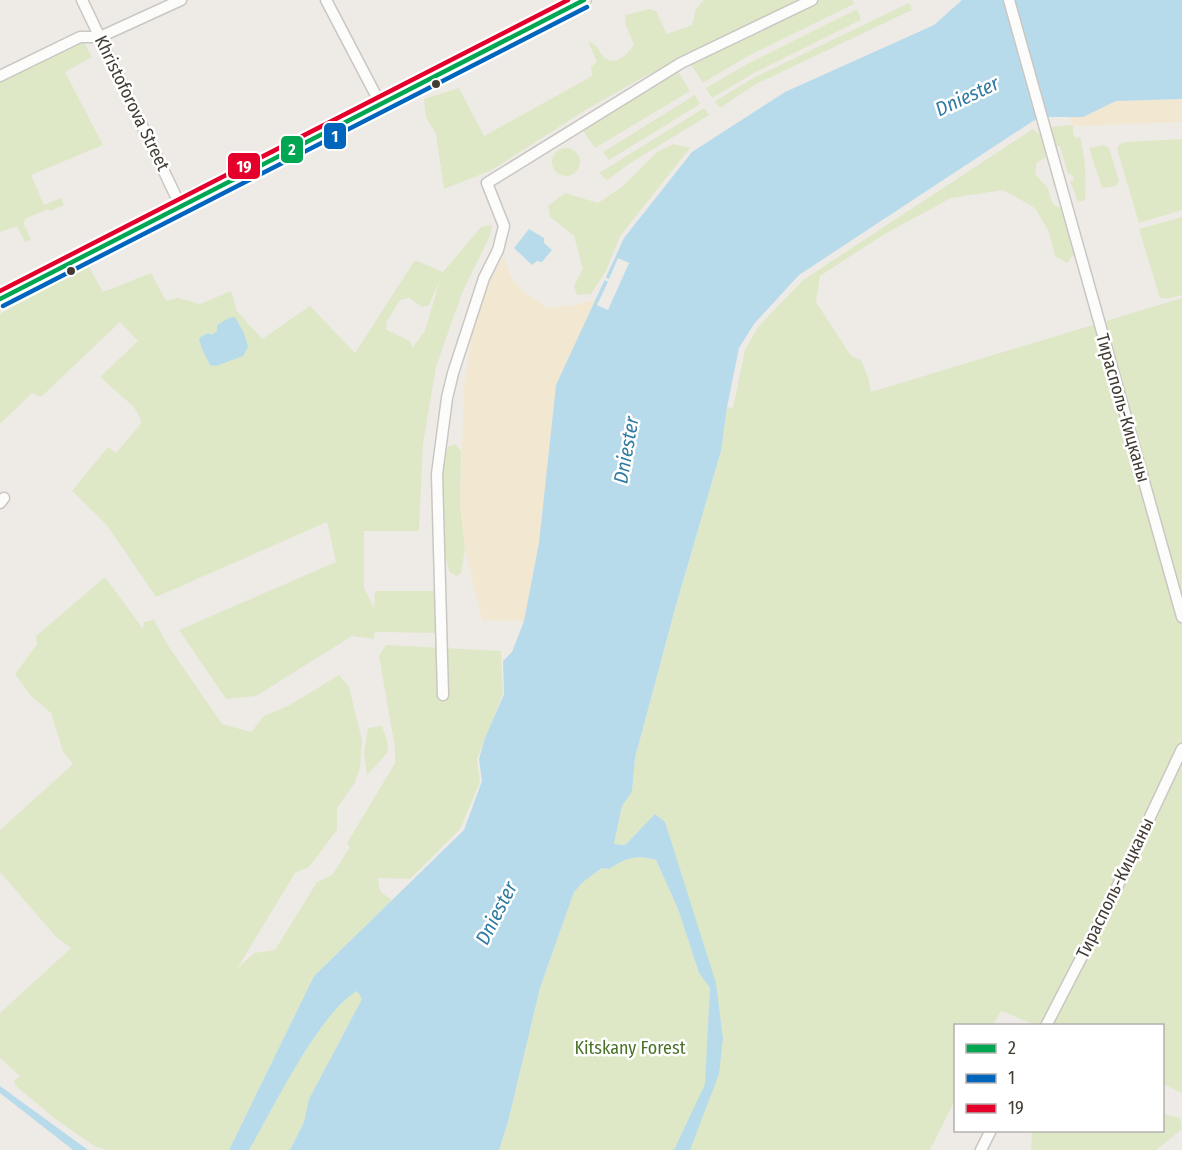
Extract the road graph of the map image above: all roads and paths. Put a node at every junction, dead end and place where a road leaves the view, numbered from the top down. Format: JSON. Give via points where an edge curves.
{"nodes":[{"id":1,"x":82,"y":0,"type":"edge"},
{"id":2,"x":181,"y":0,"type":"edge"},
{"id":3,"x":326,"y":0,"type":"edge"},
{"id":4,"x":584,"y":0,"type":"edge"},
{"id":5,"x":812,"y":0,"type":"edge"},
{"id":6,"x":1009,"y":0,"type":"edge"},
{"id":7,"x":100,"y":37,"type":"junction"},
{"id":8,"x":0,"y":76,"type":"edge"},
{"id":9,"x":381,"y":105,"type":"junction"},
{"id":10,"x":181,"y":207,"type":"junction"},
{"id":11,"x":0,"y":299,"type":"edge"},
{"id":12,"x":1182,"y":616,"type":"edge"},
{"id":13,"x":442,"y":695,"type":"dead end"},
{"id":14,"x":1182,"y":749,"type":"edge"},
{"id":15,"x":1182,"y":776,"type":"edge"},
{"id":16,"x":1167,"y":782,"type":"junction"},
{"id":17,"x":1047,"y":1024,"type":"edge"},
{"id":18,"x":990,"y":1132,"type":"edge"},
{"id":19,"x":981,"y":1150,"type":"edge"}],
"edges":[{"from":1,"to":7,"type":"street","name":"Khristoforova Street"},
{"from":2,"to":7,"type":"street"},
{"from":3,"to":9,"type":"street"},
{"from":4,"to":9,"type":"main road"},
{"from":5,"to":13,"type":"street","via":[[681,63],[487,183],[504,226],[453,373],[437,474]]},
{"from":6,"to":12,"type":"street","name":"Тирасполь-Кицканы"},
{"from":7,"to":8,"type":"street","via":[[80,37]]},
{"from":7,"to":10,"type":"street","name":"Khristoforova Street"},
{"from":9,"to":10,"type":"main road"},
{"from":10,"to":11,"type":"main road"},
{"from":14,"to":16,"type":"street","name":"Тирасполь-Кицканы"},
{"from":15,"to":16,"type":"street"},
{"from":16,"to":17,"type":"street","name":"Тирасполь-Кицканы"},
{"from":18,"to":19,"type":"street"}]}
